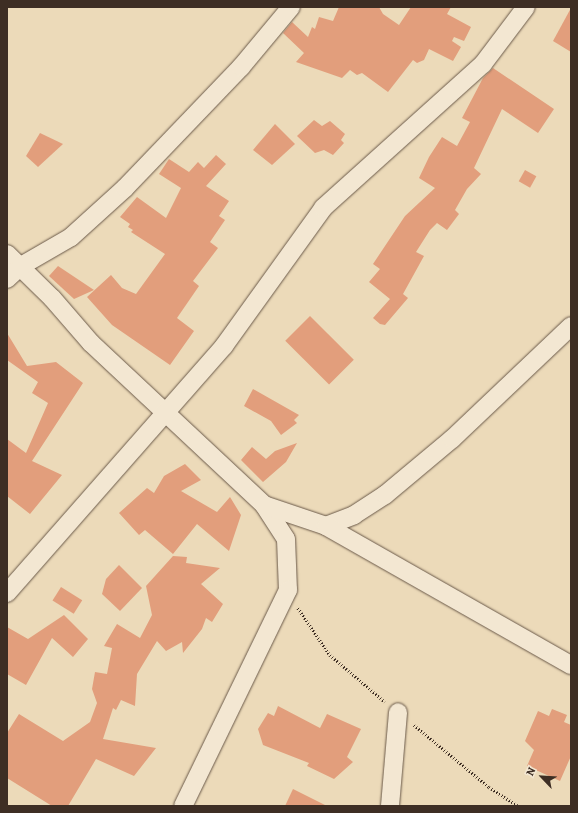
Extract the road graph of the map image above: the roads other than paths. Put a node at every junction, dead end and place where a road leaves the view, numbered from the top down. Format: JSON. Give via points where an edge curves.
{"nodes":[{"id":1,"x":292,"y":7,"type":"edge"},
{"id":2,"x":526,"y":7,"type":"edge"},
{"id":3,"x":7,"y":254,"type":"edge"},
{"id":4,"x":21,"y":266,"type":"junction"},
{"id":5,"x":7,"y":279,"type":"edge"},
{"id":6,"x":571,"y":326,"type":"edge"},
{"id":7,"x":165,"y":414,"type":"junction"},
{"id":8,"x":264,"y":505,"type":"junction"},
{"id":9,"x":326,"y":526,"type":"junction"},
{"id":10,"x":7,"y":593,"type":"edge"},
{"id":11,"x":571,"y":665,"type":"edge"},
{"id":12,"x":398,"y":712,"type":"dead end"},
{"id":13,"x":183,"y":806,"type":"edge"},
{"id":14,"x":390,"y":806,"type":"edge"}],
"edges":[{"from":1,"to":4,"type":"street","via":[[241,66],[125,188],[71,237]]},
{"from":2,"to":7,"type":"street","via":[[483,64],[323,208],[224,346]]},
{"from":3,"to":4,"type":"street"},
{"from":4,"to":5,"type":"street"},
{"from":4,"to":7,"type":"street","via":[[91,343]]},
{"from":6,"to":9,"type":"street","via":[[452,439],[385,496],[354,515]]},
{"from":7,"to":8,"type":"street"},
{"from":7,"to":10,"type":"street"},
{"from":8,"to":9,"type":"street"},
{"from":8,"to":13,"type":"street","via":[[286,538],[288,590]]},
{"from":9,"to":11,"type":"street"},
{"from":12,"to":14,"type":"street"}]}
